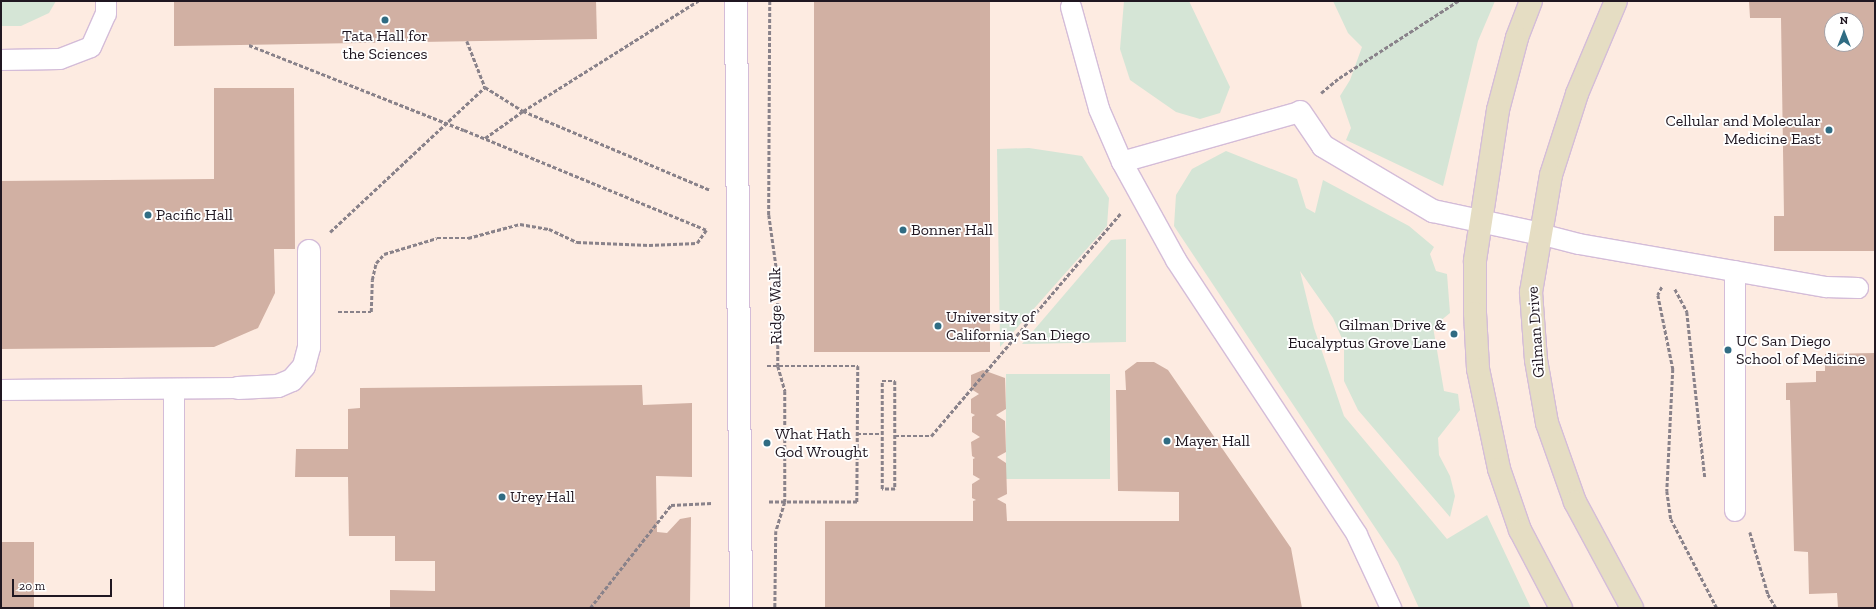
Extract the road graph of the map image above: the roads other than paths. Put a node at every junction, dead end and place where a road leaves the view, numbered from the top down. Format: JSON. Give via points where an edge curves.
{"nodes":[{"id":1,"x":106,"y":1,"type":"edge"},
{"id":2,"x":736,"y":1,"type":"edge"},
{"id":3,"x":1531,"y":1,"type":"edge"},
{"id":4,"x":1616,"y":1,"type":"edge"},
{"id":5,"x":1070,"y":7,"type":"dead end"},
{"id":6,"x":1,"y":60,"type":"edge"},
{"id":7,"x":1300,"y":112,"type":"joint"},
{"id":8,"x":1122,"y":162,"type":"junction"},
{"id":9,"x":1480,"y":222,"type":"junction"},
{"id":10,"x":1540,"y":234,"type":"junction"},
{"id":11,"x":309,"y":252,"type":"road end"},
{"id":12,"x":1735,"y":271,"type":"junction"},
{"id":13,"x":1858,"y":288,"type":"dead end"},
{"id":14,"x":238,"y":388,"type":"joint"},
{"id":15,"x":174,"y":389,"type":"junction"},
{"id":16,"x":1,"y":390,"type":"edge"},
{"id":17,"x":1735,"y":511,"type":"dead end"},
{"id":18,"x":174,"y":608,"type":"edge"},
{"id":19,"x":741,"y":608,"type":"edge"},
{"id":20,"x":1391,"y":608,"type":"edge"},
{"id":21,"x":1561,"y":608,"type":"edge"},
{"id":22,"x":1632,"y":608,"type":"edge"}],
"edges":[{"from":1,"to":6,"type":"lane","via":[[106,14],[91,47],[60,59]]},
{"from":2,"to":19,"type":"street"},
{"from":3,"to":9,"type":"main road","via":[[1517,38],[1498,110]]},
{"from":4,"to":10,"type":"main road","name":"Gilman Drive","via":[[1577,94],[1552,175]]},
{"from":5,"to":8,"type":"lane","via":[[1099,109]]},
{"from":7,"to":8,"type":"lane"},
{"from":7,"to":9,"type":"street","via":[[1323,146],[1433,211]]},
{"from":8,"to":20,"type":"lane","via":[[1176,260],[1357,535]]},
{"from":9,"to":10,"type":"street"},
{"from":9,"to":21,"type":"main road","via":[[1475,261],[1475,313],[1478,369],[1486,416],[1520,530]]},
{"from":10,"to":12,"type":"lane"},
{"from":10,"to":22,"type":"main road","name":"Gilman Drive","via":[[1531,292],[1536,360],[1547,423],[1575,502]]},
{"from":11,"to":14,"type":"street","via":[[309,347],[304,366],[292,380],[278,386]]},
{"from":12,"to":13,"type":"lane","via":[[1826,287]]},
{"from":12,"to":17,"type":"lane"},
{"from":14,"to":15,"type":"lane"},
{"from":15,"to":16,"type":"lane"},
{"from":15,"to":18,"type":"lane"}]}
